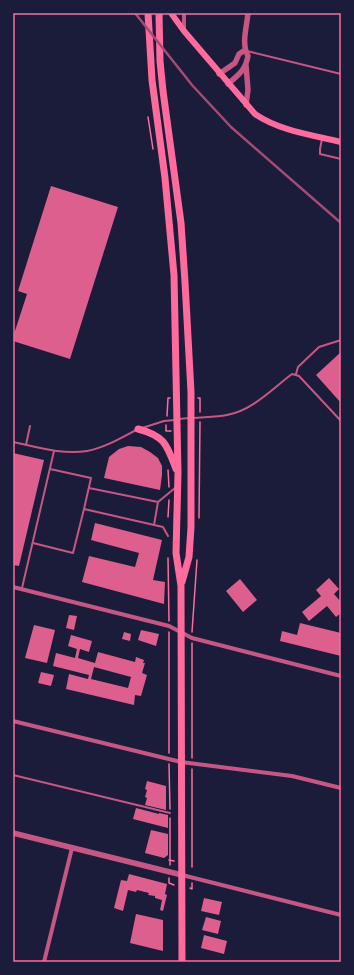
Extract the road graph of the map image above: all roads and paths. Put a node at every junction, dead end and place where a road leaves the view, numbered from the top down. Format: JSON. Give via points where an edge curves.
{"nodes":[{"id":1,"x":148,"y":13,"type":"edge"},
{"id":2,"x":159,"y":13,"type":"edge"},
{"id":3,"x":171,"y":13,"type":"edge"},
{"id":4,"x":184,"y":13,"type":"edge"},
{"id":5,"x":248,"y":13,"type":"edge"},
{"id":6,"x":184,"y":31,"type":"junction"},
{"id":7,"x":245,"y":50,"type":"junction"},
{"id":8,"x":246,"y":65,"type":"junction"},
{"id":9,"x":219,"y":74,"type":"junction"},
{"id":10,"x":341,"y":74,"type":"edge"},
{"id":11,"x":228,"y":84,"type":"junction"},
{"id":12,"x":246,"y":104,"type":"junction"},
{"id":13,"x":148,"y":111,"type":"dead end"},
{"id":14,"x":322,"y":138,"type":"junction"},
{"id":15,"x":341,"y":142,"type":"edge"},
{"id":16,"x":153,"y":152,"type":"dead end"},
{"id":17,"x":341,"y":158,"type":"edge"},
{"id":18,"x":341,"y":340,"type":"edge"},
{"id":19,"x":296,"y":374,"type":"junction"},
{"id":20,"x":191,"y":418,"type":"junction"},
{"id":21,"x":177,"y":420,"type":"junction"},
{"id":22,"x":341,"y":421,"type":"edge"},
{"id":23,"x":30,"y":426,"type":"dead end"},
{"id":24,"x":138,"y":429,"type":"junction"},
{"id":25,"x":166,"y":431,"type":"dead end"},
{"id":26,"x":200,"y":434,"type":"dead end"},
{"id":27,"x":160,"y":438,"type":"junction"},
{"id":28,"x":13,"y":442,"type":"edge"},
{"id":29,"x":26,"y":445,"type":"junction"},
{"id":30,"x":54,"y":451,"type":"junction"},
{"id":31,"x":167,"y":466,"type":"dead end"},
{"id":32,"x":50,"y":469,"type":"junction"},
{"id":33,"x":178,"y":473,"type":"junction"},
{"id":34,"x":178,"y":486,"type":"junction"},
{"id":35,"x":89,"y":488,"type":"junction"},
{"id":36,"x":169,"y":493,"type":"junction"},
{"id":37,"x":158,"y":502,"type":"junction"},
{"id":38,"x":84,"y":509,"type":"junction"},
{"id":39,"x":168,"y":522,"type":"dead end"},
{"id":40,"x":199,"y":523,"type":"dead end"},
{"id":41,"x":154,"y":525,"type":"junction"},
{"id":42,"x":168,"y":536,"type":"dead end"},
{"id":43,"x":33,"y":543,"type":"junction"},
{"id":44,"x":197,"y":555,"type":"dead end"},
{"id":45,"x":168,"y":556,"type":"dead end"},
{"id":46,"x":181,"y":586,"type":"junction"},
{"id":47,"x":13,"y":587,"type":"edge"},
{"id":48,"x":22,"y":589,"type":"junction"},
{"id":49,"x":169,"y":626,"type":"junction"},
{"id":50,"x":181,"y":632,"type":"junction"},
{"id":51,"x":192,"y":638,"type":"junction"},
{"id":52,"x":341,"y":676,"type":"edge"},
{"id":53,"x":13,"y":721,"type":"edge"},
{"id":54,"x":169,"y":759,"type":"junction"},
{"id":55,"x":181,"y":762,"type":"junction"},
{"id":56,"x":192,"y":763,"type":"junction"},
{"id":57,"x":13,"y":775,"type":"edge"},
{"id":58,"x":341,"y":788,"type":"edge"},
{"id":59,"x":170,"y":813,"type":"junction"},
{"id":60,"x":13,"y":834,"type":"edge"},
{"id":61,"x":72,"y":848,"type":"junction"},
{"id":62,"x":170,"y":860,"type":"junction"},
{"id":63,"x":182,"y":863,"type":"junction"},
{"id":64,"x":192,"y":867,"type":"junction"},
{"id":65,"x":170,"y":872,"type":"junction"},
{"id":66,"x":182,"y":875,"type":"junction"},
{"id":67,"x":192,"y":878,"type":"junction"},
{"id":68,"x":182,"y":886,"type":"junction"},
{"id":69,"x":341,"y":915,"type":"edge"},
{"id":70,"x":44,"y":962,"type":"edge"},
{"id":71,"x":182,"y":962,"type":"edge"}],
"edges":[{"from":1,"to":21,"type":"main road","via":[[152,80],[171,238],[176,318]]},
{"from":2,"to":20,"type":"main road","via":[[160,61],[185,282]]},
{"from":3,"to":6,"type":"main road"},
{"from":4,"to":6,"type":"street"},
{"from":5,"to":7,"type":"street"},
{"from":6,"to":9,"type":"main road"},
{"from":7,"to":8,"type":"street","via":[[248,56]]},
{"from":7,"to":9,"type":"street","via":[[239,54],[235,62]]},
{"from":7,"to":10,"type":"lane"},
{"from":8,"to":11,"type":"street"},
{"from":8,"to":12,"type":"street"},
{"from":9,"to":11,"type":"main road"},
{"from":11,"to":12,"type":"main road"},
{"from":12,"to":14,"type":"main road","via":[[267,122]]},
{"from":13,"to":16,"type":"path"},
{"from":14,"to":15,"type":"main road"},
{"from":14,"to":17,"type":"lane","via":[[320,154]]},
{"from":18,"to":19,"type":"lane","via":[[319,347],[298,367]]},
{"from":19,"to":20,"type":"lane","via":[[292,374],[247,408],[228,415]]},
{"from":19,"to":22,"type":"lane"},
{"from":20,"to":21,"type":"lane"},
{"from":20,"to":46,"type":"main road","via":[[191,526],[189,557]]},
{"from":21,"to":24,"type":"lane"},
{"from":21,"to":33,"type":"main road"},
{"from":23,"to":29,"type":"lane"},
{"from":24,"to":27,"type":"main road"},
{"from":24,"to":30,"type":"lane","via":[[88,451]]},
{"from":25,"to":27,"type":"path"},
{"from":26,"to":40,"type":"path"},
{"from":27,"to":33,"type":"main road","via":[[170,453]]},
{"from":28,"to":29,"type":"lane"},
{"from":29,"to":30,"type":"lane"},
{"from":30,"to":32,"type":"lane"},
{"from":31,"to":36,"type":"path"},
{"from":32,"to":35,"type":"lane","via":[[91,478]]},
{"from":32,"to":43,"type":"lane"},
{"from":33,"to":34,"type":"main road"},
{"from":34,"to":36,"type":"lane"},
{"from":34,"to":46,"type":"main road","via":[[176,553]]},
{"from":35,"to":37,"type":"lane"},
{"from":35,"to":38,"type":"lane"},
{"from":36,"to":37,"type":"lane"},
{"from":36,"to":39,"type":"path"},
{"from":37,"to":41,"type":"lane"},
{"from":38,"to":41,"type":"lane"},
{"from":38,"to":43,"type":"lane","via":[[73,552]]},
{"from":41,"to":42,"type":"lane","via":[[163,527]]},
{"from":43,"to":48,"type":"lane"},
{"from":44,"to":51,"type":"path"},
{"from":45,"to":49,"type":"path"},
{"from":46,"to":50,"type":"main road"},
{"from":47,"to":48,"type":"street"},
{"from":48,"to":49,"type":"street"},
{"from":49,"to":50,"type":"street"},
{"from":49,"to":54,"type":"path"},
{"from":50,"to":51,"type":"street"},
{"from":50,"to":55,"type":"main road"},
{"from":51,"to":52,"type":"street"},
{"from":51,"to":56,"type":"path"},
{"from":53,"to":54,"type":"street"},
{"from":54,"to":55,"type":"street"},
{"from":54,"to":59,"type":"path"},
{"from":55,"to":56,"type":"street"},
{"from":55,"to":63,"type":"main road"},
{"from":56,"to":58,"type":"street","via":[[292,776]]},
{"from":56,"to":64,"type":"path"},
{"from":57,"to":59,"type":"lane"},
{"from":59,"to":62,"type":"path"},
{"from":60,"to":61,"type":"street"},
{"from":61,"to":65,"type":"street"},
{"from":61,"to":70,"type":"street"},
{"from":62,"to":63,"type":"path"},
{"from":62,"to":65,"type":"path"},
{"from":63,"to":64,"type":"path"},
{"from":63,"to":66,"type":"main road"},
{"from":64,"to":67,"type":"path"},
{"from":65,"to":66,"type":"street"},
{"from":65,"to":68,"type":"path","via":[[169,883]]},
{"from":66,"to":67,"type":"street"},
{"from":66,"to":68,"type":"main road"},
{"from":67,"to":68,"type":"path","via":[[192,889]]},
{"from":67,"to":69,"type":"street"},
{"from":68,"to":71,"type":"main road"}]}
